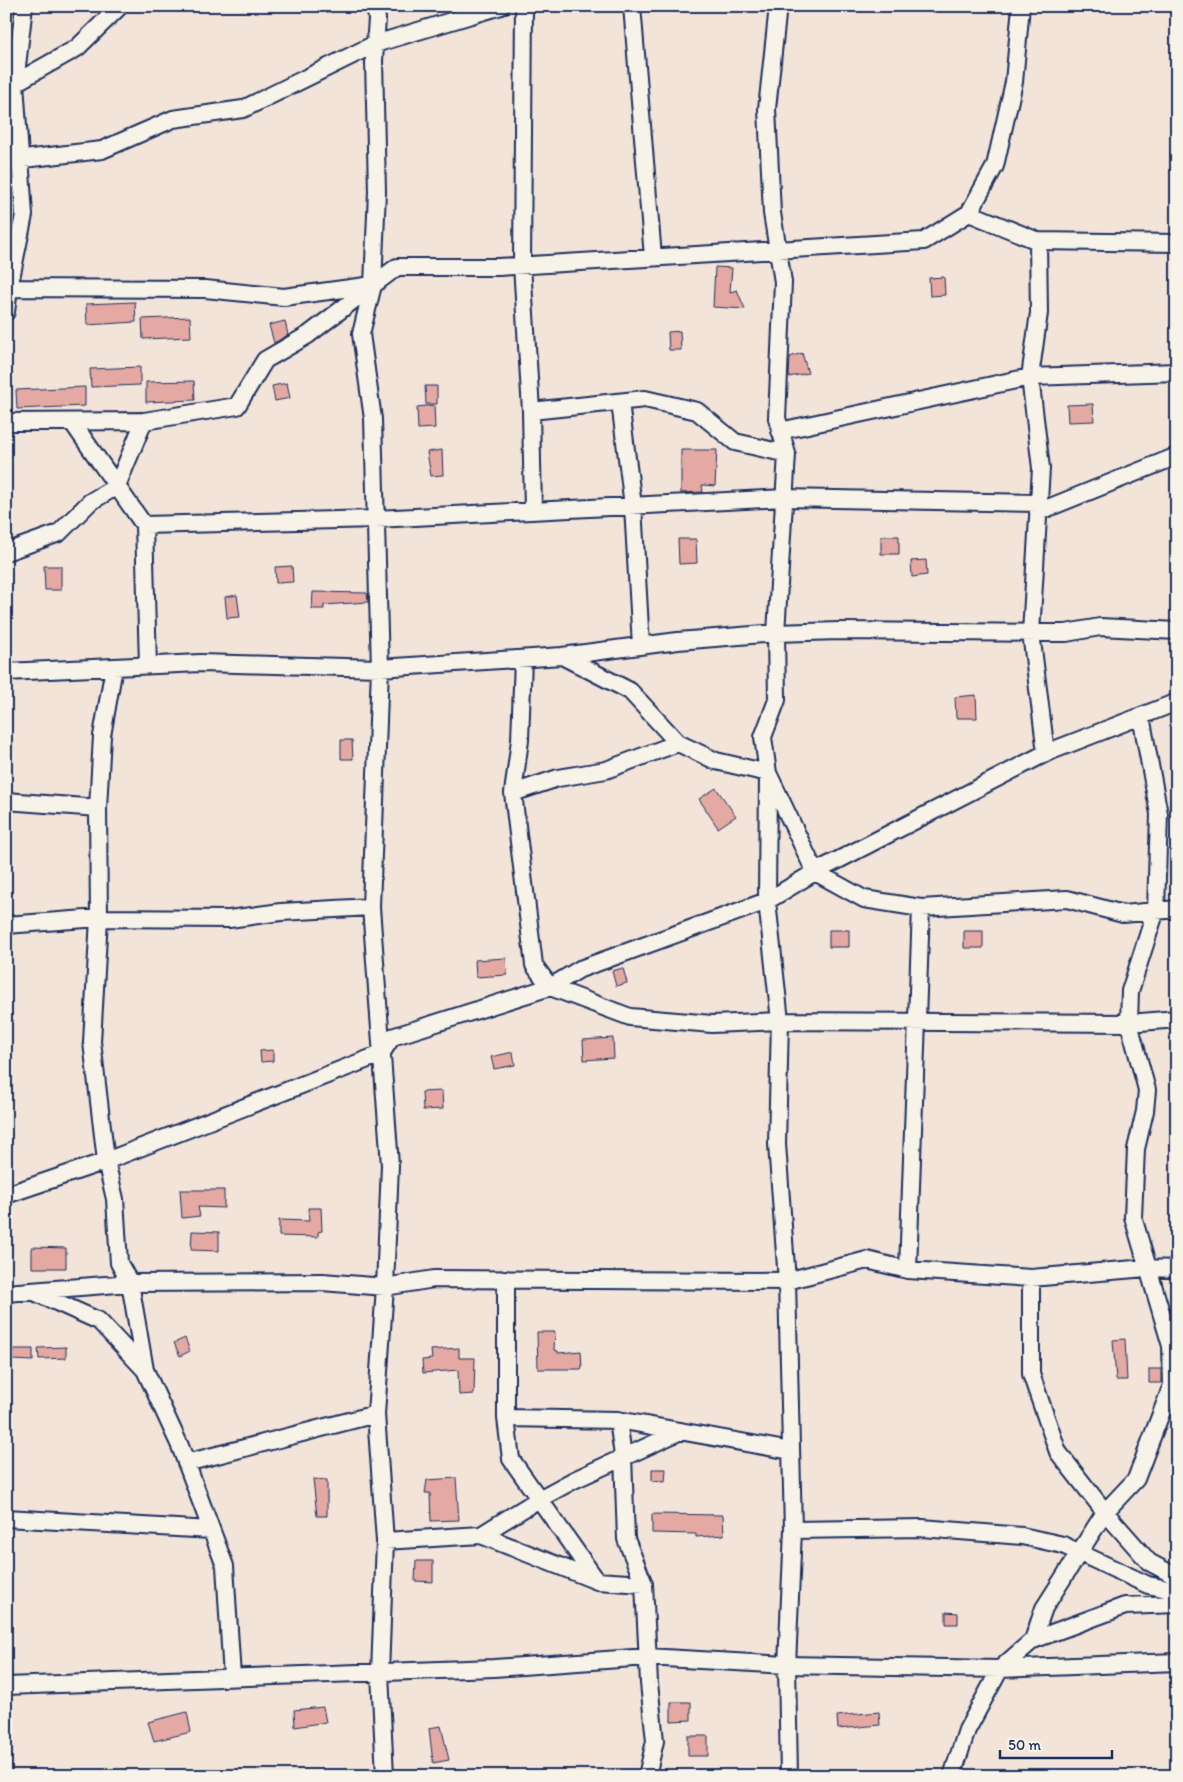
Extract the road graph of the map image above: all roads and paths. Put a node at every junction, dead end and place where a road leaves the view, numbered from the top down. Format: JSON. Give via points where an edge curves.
{"nodes":[{"id":1,"x":24,"y":6,"type":"edge"},
{"id":2,"x":120,"y":6,"type":"edge"},
{"id":3,"x":376,"y":6,"type":"edge"},
{"id":4,"x":501,"y":6,"type":"edge"},
{"id":5,"x":524,"y":6,"type":"edge"},
{"id":6,"x":632,"y":6,"type":"edge"},
{"id":7,"x":778,"y":6,"type":"edge"},
{"id":8,"x":1021,"y":6,"type":"edge"},
{"id":9,"x":375,"y":44,"type":"junction"},
{"id":10,"x":15,"y":83,"type":"junction"},
{"id":11,"x":13,"y":161,"type":"edge"},
{"id":12,"x":969,"y":213,"type":"junction"},
{"id":13,"x":1038,"y":241,"type":"junction"},
{"id":14,"x":1177,"y":243,"type":"edge"},
{"id":15,"x":777,"y":249,"type":"junction"},
{"id":16,"x":653,"y":257,"type":"junction"},
{"id":17,"x":522,"y":265,"type":"junction"},
{"id":18,"x":373,"y":285,"type":"junction"},
{"id":19,"x":8,"y":288,"type":"edge"},
{"id":20,"x":6,"y":312,"type":"edge"},
{"id":21,"x":1177,"y":372,"type":"edge"},
{"id":22,"x":1030,"y":376,"type":"junction"},
{"id":23,"x":620,"y":402,"type":"junction"},
{"id":24,"x":531,"y":411,"type":"junction"},
{"id":25,"x":144,"y":421,"type":"junction"},
{"id":26,"x":6,"y":422,"type":"edge"},
{"id":27,"x":72,"y":422,"type":"junction"},
{"id":28,"x":780,"y":431,"type":"junction"},
{"id":29,"x":787,"y":454,"type":"junction"},
{"id":30,"x":1177,"y":456,"type":"edge"},
{"id":31,"x":117,"y":486,"type":"junction"},
{"id":32,"x":784,"y":498,"type":"junction"},
{"id":33,"x":633,"y":506,"type":"junction"},
{"id":34,"x":1039,"y":508,"type":"junction"},
{"id":35,"x":533,"y":511,"type":"junction"},
{"id":36,"x":376,"y":519,"type":"junction"},
{"id":37,"x":144,"y":524,"type":"junction"},
{"id":38,"x":6,"y":552,"type":"edge"},
{"id":39,"x":1177,"y":631,"type":"edge"},
{"id":40,"x":776,"y":633,"type":"junction"},
{"id":41,"x":1031,"y":633,"type":"junction"},
{"id":42,"x":641,"y":646,"type":"junction"},
{"id":43,"x":562,"y":656,"type":"junction"},
{"id":44,"x":523,"y":659,"type":"junction"},
{"id":45,"x":148,"y":665,"type":"junction"},
{"id":46,"x":114,"y":667,"type":"junction"},
{"id":47,"x":380,"y":668,"type":"junction"},
{"id":48,"x":6,"y":672,"type":"edge"},
{"id":49,"x":1177,"y":702,"type":"edge"},
{"id":50,"x":1141,"y":716,"type":"junction"},
{"id":51,"x":678,"y":743,"type":"junction"},
{"id":52,"x":1046,"y":753,"type":"junction"},
{"id":53,"x":768,"y":773,"type":"junction"},
{"id":54,"x":513,"y":793,"type":"junction"},
{"id":55,"x":6,"y":801,"type":"edge"},
{"id":56,"x":98,"y":808,"type":"junction"},
{"id":57,"x":815,"y":872,"type":"junction"},
{"id":58,"x":767,"y":901,"type":"junction"},
{"id":59,"x":371,"y":907,"type":"junction"},
{"id":60,"x":921,"y":908,"type":"junction"},
{"id":61,"x":1177,"y":909,"type":"edge"},
{"id":62,"x":1156,"y":910,"type":"junction"},
{"id":63,"x":99,"y":918,"type":"junction"},
{"id":64,"x":6,"y":925,"type":"edge"},
{"id":65,"x":550,"y":987,"type":"junction"},
{"id":66,"x":1177,"y":1019,"type":"edge"},
{"id":67,"x":780,"y":1021,"type":"junction"},
{"id":68,"x":917,"y":1023,"type":"junction"},
{"id":69,"x":1129,"y":1023,"type":"junction"},
{"id":70,"x":381,"y":1054,"type":"junction"},
{"id":71,"x":106,"y":1161,"type":"junction"},
{"id":72,"x":6,"y":1195,"type":"edge"},
{"id":73,"x":1146,"y":1268,"type":"junction"},
{"id":74,"x":1177,"y":1269,"type":"edge"},
{"id":75,"x":908,"y":1270,"type":"junction"},
{"id":76,"x":1032,"y":1278,"type":"junction"},
{"id":77,"x":506,"y":1279,"type":"junction"},
{"id":78,"x":787,"y":1281,"type":"junction"},
{"id":79,"x":130,"y":1284,"type":"junction"},
{"id":80,"x":385,"y":1286,"type":"junction"},
{"id":81,"x":30,"y":1290,"type":"junction"},
{"id":82,"x":6,"y":1293,"type":"edge"},
{"id":83,"x":145,"y":1370,"type":"junction"},
{"id":84,"x":376,"y":1414,"type":"junction"},
{"id":85,"x":506,"y":1418,"type":"junction"},
{"id":86,"x":618,"y":1420,"type":"junction"},
{"id":87,"x":681,"y":1431,"type":"junction"},
{"id":88,"x":791,"y":1451,"type":"junction"},
{"id":89,"x":623,"y":1456,"type":"junction"},
{"id":90,"x":186,"y":1463,"type":"junction"},
{"id":91,"x":539,"y":1499,"type":"junction"},
{"id":92,"x":1105,"y":1512,"type":"junction"},
{"id":93,"x":6,"y":1518,"type":"edge"},
{"id":94,"x":211,"y":1530,"type":"junction"},
{"id":95,"x":793,"y":1530,"type":"junction"},
{"id":96,"x":481,"y":1535,"type":"junction"},
{"id":97,"x":384,"y":1541,"type":"junction"},
{"id":98,"x":1079,"y":1554,"type":"junction"},
{"id":99,"x":1177,"y":1577,"type":"edge"},
{"id":100,"x":598,"y":1581,"type":"junction"},
{"id":101,"x":644,"y":1584,"type":"junction"},
{"id":102,"x":1177,"y":1591,"type":"edge"},
{"id":103,"x":1177,"y":1604,"type":"edge"},
{"id":104,"x":1033,"y":1640,"type":"junction"},
{"id":105,"x":647,"y":1656,"type":"junction"},
{"id":106,"x":1177,"y":1662,"type":"edge"},
{"id":107,"x":787,"y":1665,"type":"junction"},
{"id":108,"x":1000,"y":1669,"type":"junction"},
{"id":109,"x":380,"y":1673,"type":"junction"},
{"id":110,"x":232,"y":1677,"type":"junction"},
{"id":111,"x":6,"y":1686,"type":"edge"},
{"id":112,"x":385,"y":1776,"type":"edge"},
{"id":113,"x":647,"y":1776,"type":"edge"},
{"id":114,"x":789,"y":1776,"type":"edge"},
{"id":115,"x":952,"y":1776,"type":"edge"}],
"edges":[{"from":1,"to":10,"type":"street"},
{"from":2,"to":10,"type":"street","via":[[77,48]]},
{"from":3,"to":9,"type":"street"},
{"from":4,"to":9,"type":"street"},
{"from":5,"to":17,"type":"street"},
{"from":6,"to":16,"type":"street"},
{"from":7,"to":15,"type":"street","via":[[767,109]]},
{"from":8,"to":12,"type":"street","via":[[1014,82],[995,166]]},
{"from":9,"to":11,"type":"street","via":[[243,109],[173,120],[102,150]]},
{"from":9,"to":18,"type":"street","via":[[377,191]]},
{"from":10,"to":11,"type":"street"},
{"from":11,"to":19,"type":"street","via":[[24,215]]},
{"from":12,"to":13,"type":"street"},
{"from":12,"to":15,"type":"street","via":[[924,241]]},
{"from":13,"to":14,"type":"street"},
{"from":13,"to":22,"type":"street","via":[[1039,313]]},
{"from":15,"to":16,"type":"street"},
{"from":15,"to":28,"type":"street","via":[[783,282],[777,418]]},
{"from":16,"to":17,"type":"street"},
{"from":17,"to":18,"type":"street","via":[[397,267]]},
{"from":17,"to":24,"type":"street"},
{"from":18,"to":19,"type":"street","via":[[284,297],[205,289]]},
{"from":18,"to":25,"type":"street","via":[[308,335],[265,360],[237,406]]},
{"from":18,"to":36,"type":"street","via":[[361,334],[373,419]]},
{"from":19,"to":20,"type":"street"},
{"from":21,"to":22,"type":"street"},
{"from":22,"to":28,"type":"street"},
{"from":22,"to":34,"type":"street","via":[[1041,468]]},
{"from":23,"to":24,"type":"street"},
{"from":23,"to":29,"type":"street","via":[[645,399],[697,411],[735,442]]},
{"from":23,"to":33,"type":"street"},
{"from":24,"to":35,"type":"street"},
{"from":25,"to":27,"type":"street"},
{"from":25,"to":31,"type":"street"},
{"from":26,"to":27,"type":"street"},
{"from":27,"to":31,"type":"street"},
{"from":28,"to":29,"type":"street"},
{"from":29,"to":32,"type":"street"},
{"from":30,"to":34,"type":"street"},
{"from":31,"to":37,"type":"street"},
{"from":31,"to":38,"type":"street","via":[[90,502],[59,533]]},
{"from":32,"to":33,"type":"street"},
{"from":32,"to":34,"type":"street"},
{"from":32,"to":40,"type":"street"},
{"from":33,"to":35,"type":"street"},
{"from":33,"to":42,"type":"street"},
{"from":34,"to":41,"type":"street"},
{"from":35,"to":36,"type":"street"},
{"from":36,"to":37,"type":"street"},
{"from":36,"to":47,"type":"street"},
{"from":37,"to":45,"type":"street"},
{"from":39,"to":41,"type":"street","via":[[1100,627],[1066,633]]},
{"from":40,"to":41,"type":"street"},
{"from":40,"to":42,"type":"street"},
{"from":40,"to":53,"type":"street","via":[[776,700],[763,737]]},
{"from":41,"to":52,"type":"street"},
{"from":42,"to":43,"type":"street"},
{"from":43,"to":44,"type":"street"},
{"from":43,"to":51,"type":"street","via":[[630,691]]},
{"from":44,"to":47,"type":"street"},
{"from":44,"to":54,"type":"street","via":[[520,740]]},
{"from":45,"to":46,"type":"street"},
{"from":45,"to":47,"type":"street","via":[[200,663]]},
{"from":46,"to":48,"type":"street"},
{"from":46,"to":56,"type":"street","via":[[102,736]]},
{"from":47,"to":59,"type":"street"},
{"from":49,"to":50,"type":"street"},
{"from":50,"to":52,"type":"street"},
{"from":50,"to":62,"type":"street","via":[[1159,814]]},
{"from":51,"to":53,"type":"street","via":[[716,761]]},
{"from":51,"to":54,"type":"street","via":[[606,770],[558,778]]},
{"from":52,"to":57,"type":"street"},
{"from":53,"to":57,"type":"street"},
{"from":53,"to":58,"type":"street"},
{"from":54,"to":65,"type":"street","via":[[534,965]]},
{"from":55,"to":56,"type":"street"},
{"from":56,"to":63,"type":"street"},
{"from":57,"to":58,"type":"street"},
{"from":57,"to":60,"type":"street","via":[[864,899]]},
{"from":58,"to":65,"type":"street","via":[[580,969]]},
{"from":58,"to":67,"type":"street"},
{"from":59,"to":63,"type":"street","via":[[281,912],[229,919]]},
{"from":59,"to":70,"type":"street"},
{"from":60,"to":62,"type":"street","via":[[1067,899],[1123,914]]},
{"from":60,"to":68,"type":"street"},
{"from":61,"to":62,"type":"street"},
{"from":62,"to":69,"type":"street","via":[[1130,991]]},
{"from":63,"to":64,"type":"street"},
{"from":63,"to":71,"type":"street","via":[[92,1042]]},
{"from":65,"to":67,"type":"street","via":[[630,1017],[712,1024]]},
{"from":65,"to":70,"type":"street","via":[[392,1037]]},
{"from":66,"to":69,"type":"street"},
{"from":67,"to":68,"type":"street"},
{"from":67,"to":78,"type":"street","via":[[777,1144]]},
{"from":68,"to":69,"type":"street"},
{"from":68,"to":75,"type":"street"},
{"from":69,"to":73,"type":"street","via":[[1147,1090],[1136,1149],[1133,1217]]},
{"from":70,"to":71,"type":"street"},
{"from":70,"to":80,"type":"street","via":[[390,1165]]},
{"from":71,"to":72,"type":"street"},
{"from":71,"to":79,"type":"street","via":[[115,1200],[119,1263]]},
{"from":73,"to":74,"type":"street"},
{"from":73,"to":76,"type":"street"},
{"from":73,"to":92,"type":"street","via":[[1171,1346],[1172,1385],[1136,1479]]},
{"from":75,"to":76,"type":"street"},
{"from":75,"to":78,"type":"street","via":[[867,1260]]},
{"from":76,"to":92,"type":"street","via":[[1031,1374],[1058,1452]]},
{"from":77,"to":78,"type":"street"},
{"from":77,"to":80,"type":"street","via":[[434,1279]]},
{"from":77,"to":85,"type":"street"},
{"from":78,"to":88,"type":"street"},
{"from":79,"to":80,"type":"street","via":[[322,1282]]},
{"from":79,"to":81,"type":"street"},
{"from":79,"to":83,"type":"street"},
{"from":80,"to":84,"type":"street"},
{"from":81,"to":82,"type":"street"},
{"from":81,"to":83,"type":"street","via":[[99,1321]]},
{"from":83,"to":90,"type":"street"},
{"from":84,"to":90,"type":"street"},
{"from":84,"to":97,"type":"street"},
{"from":85,"to":86,"type":"street"},
{"from":85,"to":91,"type":"street","via":[[511,1459]]},
{"from":86,"to":87,"type":"street"},
{"from":86,"to":89,"type":"street"},
{"from":87,"to":88,"type":"street"},
{"from":87,"to":89,"type":"street"},
{"from":88,"to":95,"type":"street"},
{"from":89,"to":91,"type":"street"},
{"from":89,"to":101,"type":"street","via":[[626,1539]]},
{"from":90,"to":94,"type":"street"},
{"from":91,"to":96,"type":"street"},
{"from":91,"to":100,"type":"street"},
{"from":92,"to":98,"type":"street"},
{"from":92,"to":99,"type":"street","via":[[1150,1562]]},
{"from":93,"to":94,"type":"street"},
{"from":94,"to":110,"type":"street","via":[[225,1566]]},
{"from":95,"to":98,"type":"street","via":[[922,1528],[1012,1535],[1063,1545]]},
{"from":95,"to":107,"type":"street"},
{"from":96,"to":97,"type":"street"},
{"from":96,"to":100,"type":"street"},
{"from":97,"to":109,"type":"street"},
{"from":98,"to":102,"type":"street","via":[[1148,1584]]},
{"from":98,"to":104,"type":"street","via":[[1044,1608]]},
{"from":100,"to":101,"type":"street"},
{"from":101,"to":105,"type":"street"},
{"from":103,"to":104,"type":"street","via":[[1125,1606]]},
{"from":104,"to":108,"type":"street"},
{"from":105,"to":107,"type":"street"},
{"from":105,"to":109,"type":"street"},
{"from":105,"to":113,"type":"street","via":[[655,1741]]},
{"from":106,"to":108,"type":"street"},
{"from":107,"to":108,"type":"street"},
{"from":107,"to":114,"type":"street"},
{"from":108,"to":115,"type":"street","via":[[967,1730]]},
{"from":109,"to":110,"type":"street"},
{"from":109,"to":112,"type":"street"},
{"from":110,"to":111,"type":"street"}]}
